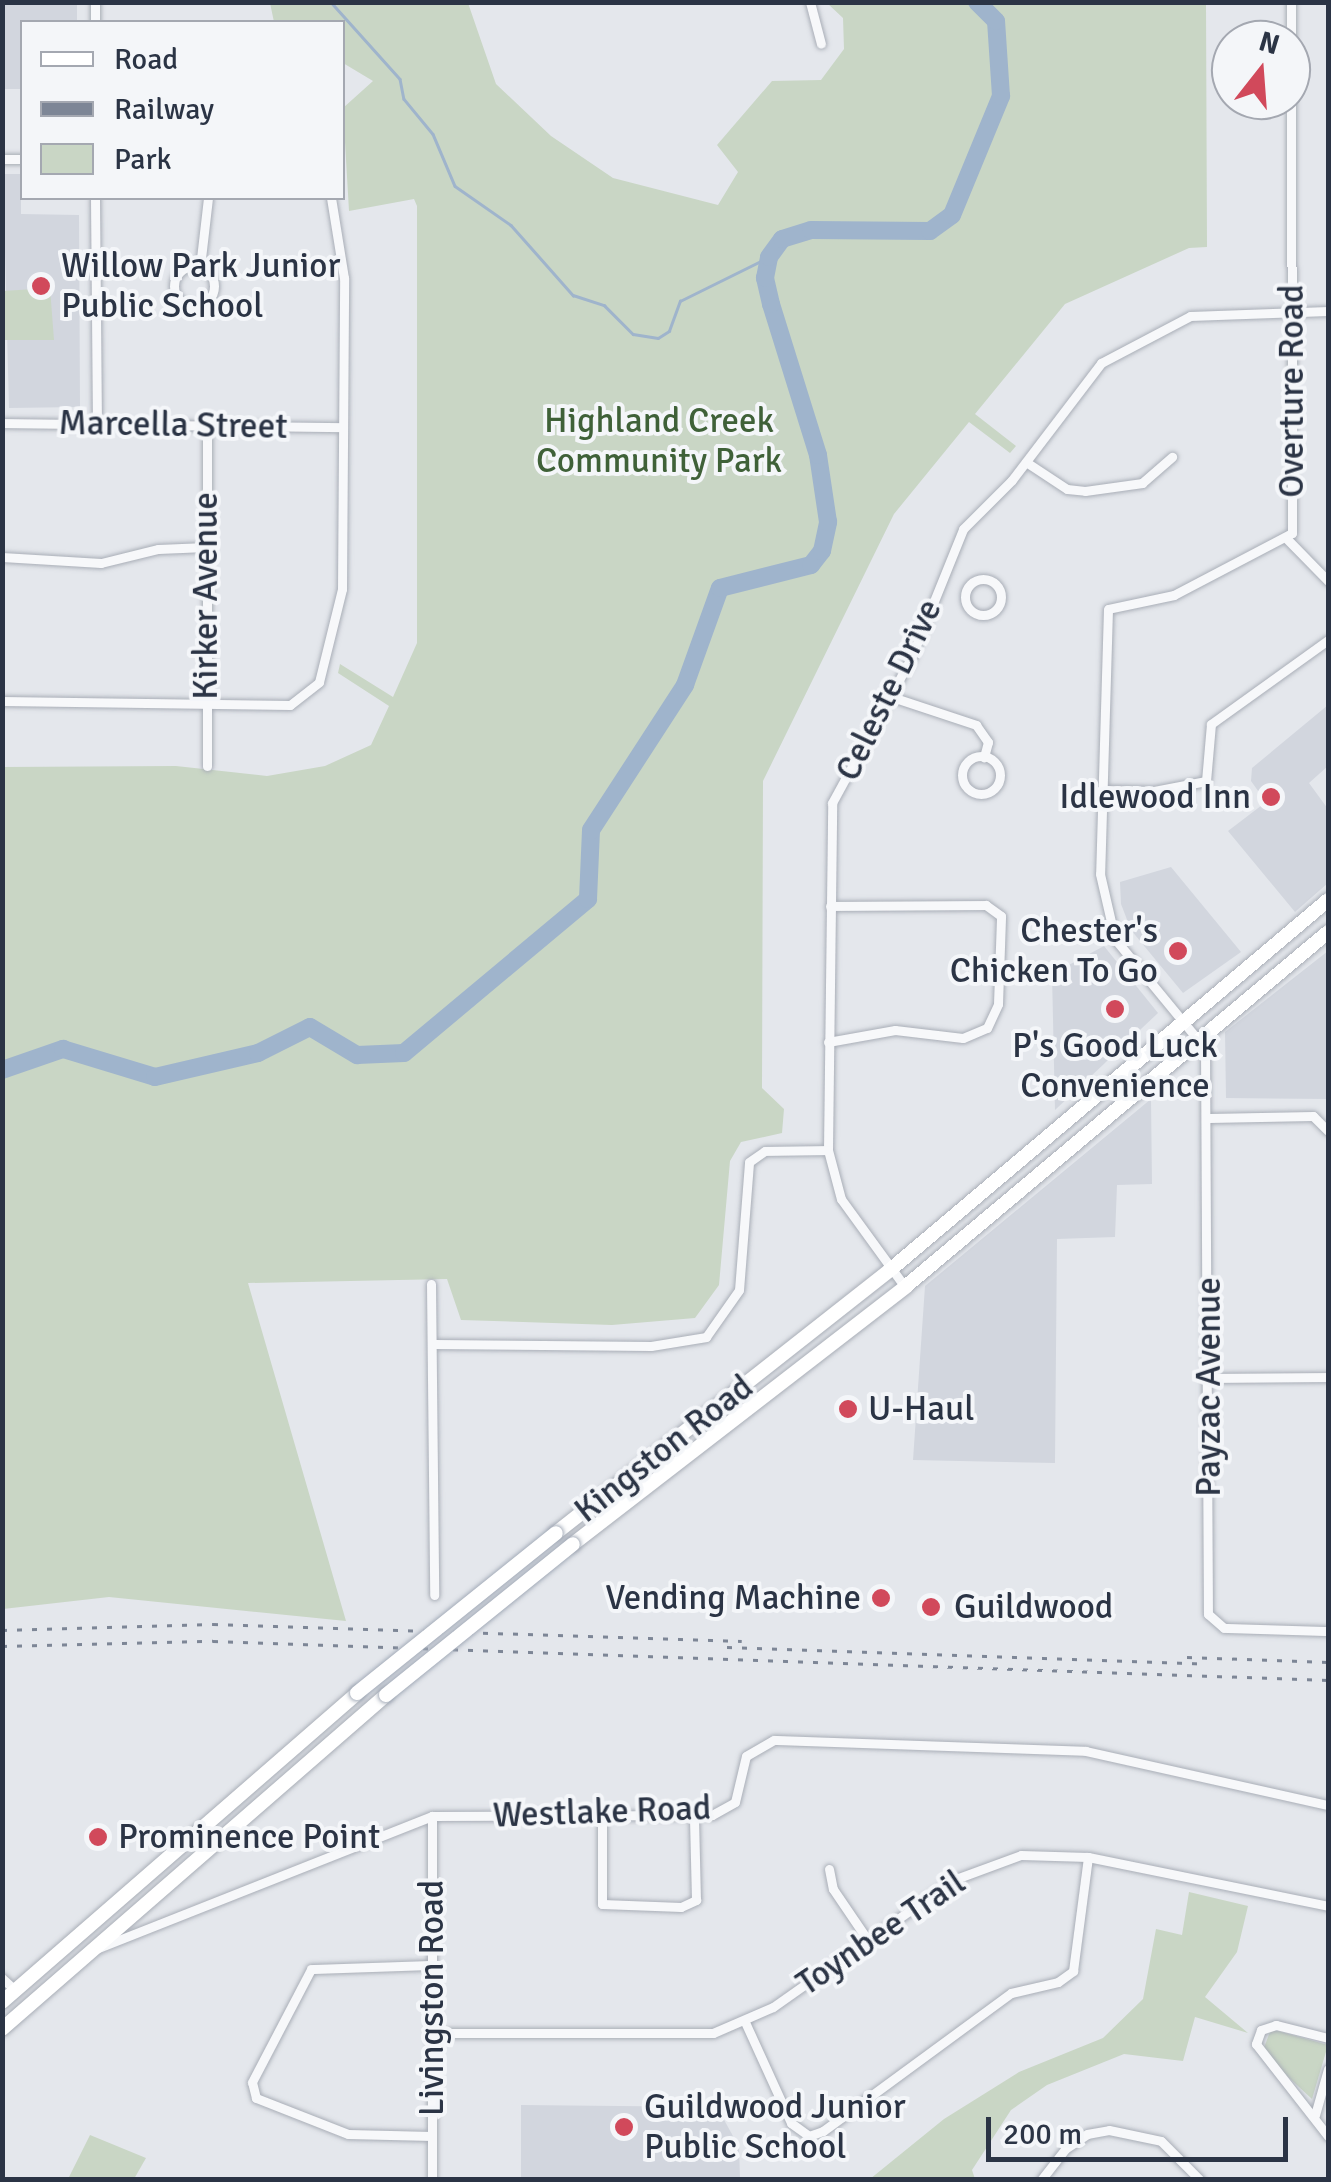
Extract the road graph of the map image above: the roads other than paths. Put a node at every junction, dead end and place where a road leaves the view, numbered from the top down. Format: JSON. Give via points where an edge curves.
{"nodes":[{"id":1,"x":810,"y":2,"type":"edge"},
{"id":2,"x":1291,"y":2,"type":"edge"},
{"id":3,"x":822,"y":44,"type":"dead end"},
{"id":4,"x":95,"y":200,"type":"edge"},
{"id":5,"x":208,"y":200,"type":"edge"},
{"id":6,"x":331,"y":200,"type":"edge"},
{"id":7,"x":200,"y":267,"type":"junction"},
{"id":8,"x":1292,"y":310,"type":"junction"},
{"id":9,"x":1328,"y":311,"type":"edge"},
{"id":10,"x":2,"y":424,"type":"edge"},
{"id":11,"x":96,"y":424,"type":"junction"},
{"id":12,"x":207,"y":426,"type":"junction"},
{"id":13,"x":343,"y":427,"type":"junction"},
{"id":14,"x":1172,"y":457,"type":"dead end"},
{"id":15,"x":1026,"y":462,"type":"junction"},
{"id":16,"x":1288,"y":540,"type":"junction"},
{"id":17,"x":206,"y":547,"type":"junction"},
{"id":18,"x":2,"y":557,"type":"edge"},
{"id":19,"x":1328,"y":581,"type":"edge"},
{"id":20,"x":941,"y":582,"type":"junction"},
{"id":21,"x":965,"y":591,"type":"junction"},
{"id":22,"x":1328,"y":640,"type":"edge"},
{"id":23,"x":892,"y":696,"type":"junction"},
{"id":24,"x":2,"y":701,"type":"edge"},
{"id":25,"x":207,"y":706,"type":"junction"},
{"id":26,"x":984,"y":756,"type":"junction"},
{"id":27,"x":207,"y":766,"type":"dead end"},
{"id":28,"x":1101,"y":790,"type":"junction"},
{"id":29,"x":1328,"y":900,"type":"edge"},
{"id":30,"x":830,"y":906,"type":"junction"},
{"id":31,"x":1328,"y":932,"type":"edge"},
{"id":32,"x":1182,"y":1019,"type":"junction"},
{"id":33,"x":1198,"y":1037,"type":"junction"},
{"id":34,"x":828,"y":1042,"type":"junction"},
{"id":35,"x":1209,"y":1118,"type":"junction"},
{"id":36,"x":1328,"y":1131,"type":"edge"},
{"id":37,"x":828,"y":1150,"type":"junction"},
{"id":38,"x":890,"y":1270,"type":"junction"},
{"id":39,"x":432,"y":1284,"type":"dead end"},
{"id":40,"x":905,"y":1287,"type":"junction"},
{"id":41,"x":434,"y":1344,"type":"junction"},
{"id":42,"x":1328,"y":1377,"type":"edge"},
{"id":43,"x":1210,"y":1378,"type":"junction"},
{"id":44,"x":434,"y":1595,"type":"dead end"},
{"id":45,"x":1328,"y":1631,"type":"edge"},
{"id":46,"x":1328,"y":1804,"type":"edge"},
{"id":47,"x":432,"y":1816,"type":"junction"},
{"id":48,"x":602,"y":1816,"type":"junction"},
{"id":49,"x":694,"y":1816,"type":"junction"},
{"id":50,"x":1088,"y":1856,"type":"junction"},
{"id":51,"x":829,"y":1869,"type":"dead end"},
{"id":52,"x":1328,"y":1906,"type":"edge"},
{"id":53,"x":867,"y":1939,"type":"junction"},
{"id":54,"x":93,"y":1950,"type":"junction"},
{"id":55,"x":433,"y":1964,"type":"junction"},
{"id":56,"x":2,"y":1978,"type":"edge"},
{"id":57,"x":16,"y":1991,"type":"junction"},
{"id":58,"x":2,"y":2002,"type":"edge"},
{"id":59,"x":746,"y":2022,"type":"junction"},
{"id":60,"x":2,"y":2029,"type":"edge"},
{"id":61,"x":436,"y":2033,"type":"junction"},
{"id":62,"x":1328,"y":2038,"type":"edge"},
{"id":63,"x":1328,"y":2069,"type":"edge"},
{"id":64,"x":1315,"y":2115,"type":"junction"},
{"id":65,"x":432,"y":2136,"type":"junction"},
{"id":66,"x":1328,"y":2136,"type":"edge"},
{"id":67,"x":432,"y":2180,"type":"edge"},
{"id":68,"x":1041,"y":2180,"type":"edge"},
{"id":69,"x":1200,"y":2180,"type":"edge"}],
"edges":[{"from":1,"to":3,"type":"street"},
{"from":2,"to":8,"type":"street","name":"Overture Road"},
{"from":4,"to":11,"type":"street"},
{"from":5,"to":7,"type":"street"},
{"from":6,"to":13,"type":"street","via":[[343,260]]},
{"from":7,"to":7,"type":"street","via":[[187,267],[175,281],[179,299],[190,305],[208,299],[214,287]]},
{"from":8,"to":9,"type":"street","name":"Celeste Drive"},
{"from":8,"to":15,"type":"street","name":"Celeste Drive","via":[[1190,316],[1112,354]]},
{"from":8,"to":16,"type":"street","name":"Overture Road"},
{"from":10,"to":11,"type":"street","name":"Marcella Street"},
{"from":11,"to":12,"type":"street","name":"Marcella Street"},
{"from":12,"to":13,"type":"street","name":"Marcella Street"},
{"from":12,"to":17,"type":"street","name":"Kirker Avenue"},
{"from":13,"to":25,"type":"street","via":[[341,601],[319,682],[290,705]]},
{"from":14,"to":15,"type":"street","via":[[1142,483],[1085,491],[1067,489]]},
{"from":15,"to":20,"type":"street","name":"Celeste Drive","via":[[963,529]]},
{"from":16,"to":19,"type":"street"},
{"from":16,"to":28,"type":"street","name":"Overture Road","via":[[1174,594],[1108,609]]},
{"from":17,"to":18,"type":"street","via":[[101,562]]},
{"from":17,"to":25,"type":"street","name":"Kirker Avenue"},
{"from":20,"to":21,"type":"street"},
{"from":20,"to":23,"type":"street","name":"Celeste Drive"},
{"from":21,"to":21,"type":"street","via":[[973,612],[990,614],[998,606],[999,588],[990,580],[978,579]]},
{"from":22,"to":28,"type":"street","via":[[1211,724],[1206,780],[1154,791]]},
{"from":23,"to":26,"type":"street","via":[[976,725],[988,742]]},
{"from":23,"to":30,"type":"street","name":"Celeste Drive","via":[[830,812]]},
{"from":24,"to":25,"type":"street"},
{"from":25,"to":27,"type":"street","name":"Kirker Avenue"},
{"from":26,"to":26,"type":"street","via":[[972,758],[962,773],[974,793],[987,793],[999,780],[998,768]]},
{"from":28,"to":32,"type":"street","name":"Overture Road","via":[[1106,917],[1115,939]]},
{"from":29,"to":32,"type":"main road","name":"Kingston Road"},
{"from":30,"to":34,"type":"street","name":"Celeste Drive"},
{"from":30,"to":34,"type":"street","via":[[986,905],[1001,916],[998,1004],[987,1028],[963,1038],[895,1030]]},
{"from":31,"to":33,"type":"main road","name":"Kingston Road"},
{"from":32,"to":33,"type":"street","name":"Overture Road"},
{"from":32,"to":38,"type":"main road","name":"Kingston Road"},
{"from":33,"to":35,"type":"street","name":"Payzac Avenue","via":[[1206,1048]]},
{"from":33,"to":40,"type":"main road","name":"Kingston Road"},
{"from":34,"to":37,"type":"street","name":"Celeste Drive"},
{"from":35,"to":36,"type":"street","via":[[1312,1116]]},
{"from":35,"to":43,"type":"street","name":"Payzac Avenue"},
{"from":37,"to":38,"type":"street","name":"Celeste Drive","via":[[841,1199]]},
{"from":37,"to":41,"type":"street","via":[[765,1151],[750,1162],[739,1290],[706,1337],[651,1346]]},
{"from":38,"to":40,"type":"street","name":"Celeste Drive"},
{"from":38,"to":57,"type":"main road","name":"Kingston Road","bridge":true,"via":[[357,1693]]},
{"from":39,"to":41,"type":"street"},
{"from":40,"to":54,"type":"main road","name":"Kingston Road","bridge":true,"via":[[386,1695]]},
{"from":41,"to":44,"type":"street"},
{"from":42,"to":43,"type":"street"},
{"from":43,"to":45,"type":"street","name":"Payzac Avenue","via":[[1208,1614],[1224,1628]]},
{"from":46,"to":49,"type":"street","name":"Westlake Road","via":[[1086,1751],[774,1740],[746,1756],[734,1802],[712,1816]]},
{"from":47,"to":48,"type":"street","name":"Westlake Road"},
{"from":47,"to":54,"type":"street","name":"Westlake Road"},
{"from":47,"to":55,"type":"street","name":"Livingston Road"},
{"from":48,"to":49,"type":"street","name":"Westlake Road"},
{"from":48,"to":49,"type":"street","via":[[602,1904],[680,1907],[696,1900]]},
{"from":50,"to":52,"type":"street","name":"Toynbee Trail"},
{"from":50,"to":53,"type":"street","name":"Toynbee Trail","via":[[1020,1855],[986,1865]]},
{"from":50,"to":59,"type":"street","via":[[1073,1971],[1058,1982],[1011,1994],[822,2130],[809,2136],[792,2123]]},
{"from":51,"to":53,"type":"street","via":[[833,1889]]},
{"from":53,"to":59,"type":"street","name":"Toynbee Trail"},
{"from":54,"to":60,"type":"main road","name":"Kingston Road"},
{"from":55,"to":61,"type":"street","name":"Livingston Road"},
{"from":55,"to":65,"type":"street","via":[[312,1970],[252,2082],[256,2098],[338,2132]]},
{"from":56,"to":57,"type":"street"},
{"from":57,"to":58,"type":"main road","name":"Kingston Road"},
{"from":59,"to":61,"type":"street","name":"Toynbee Trail","via":[[679,2036]]},
{"from":61,"to":65,"type":"street","name":"Livingston Road"},
{"from":62,"to":64,"type":"street","via":[[1276,2025],[1261,2030],[1256,2044]]},
{"from":63,"to":64,"type":"street"},
{"from":64,"to":66,"type":"street"},
{"from":65,"to":67,"type":"street","name":"Livingston Road"},
{"from":68,"to":69,"type":"street","via":[[1064,2149],[1109,2130],[1161,2141]]}]}
